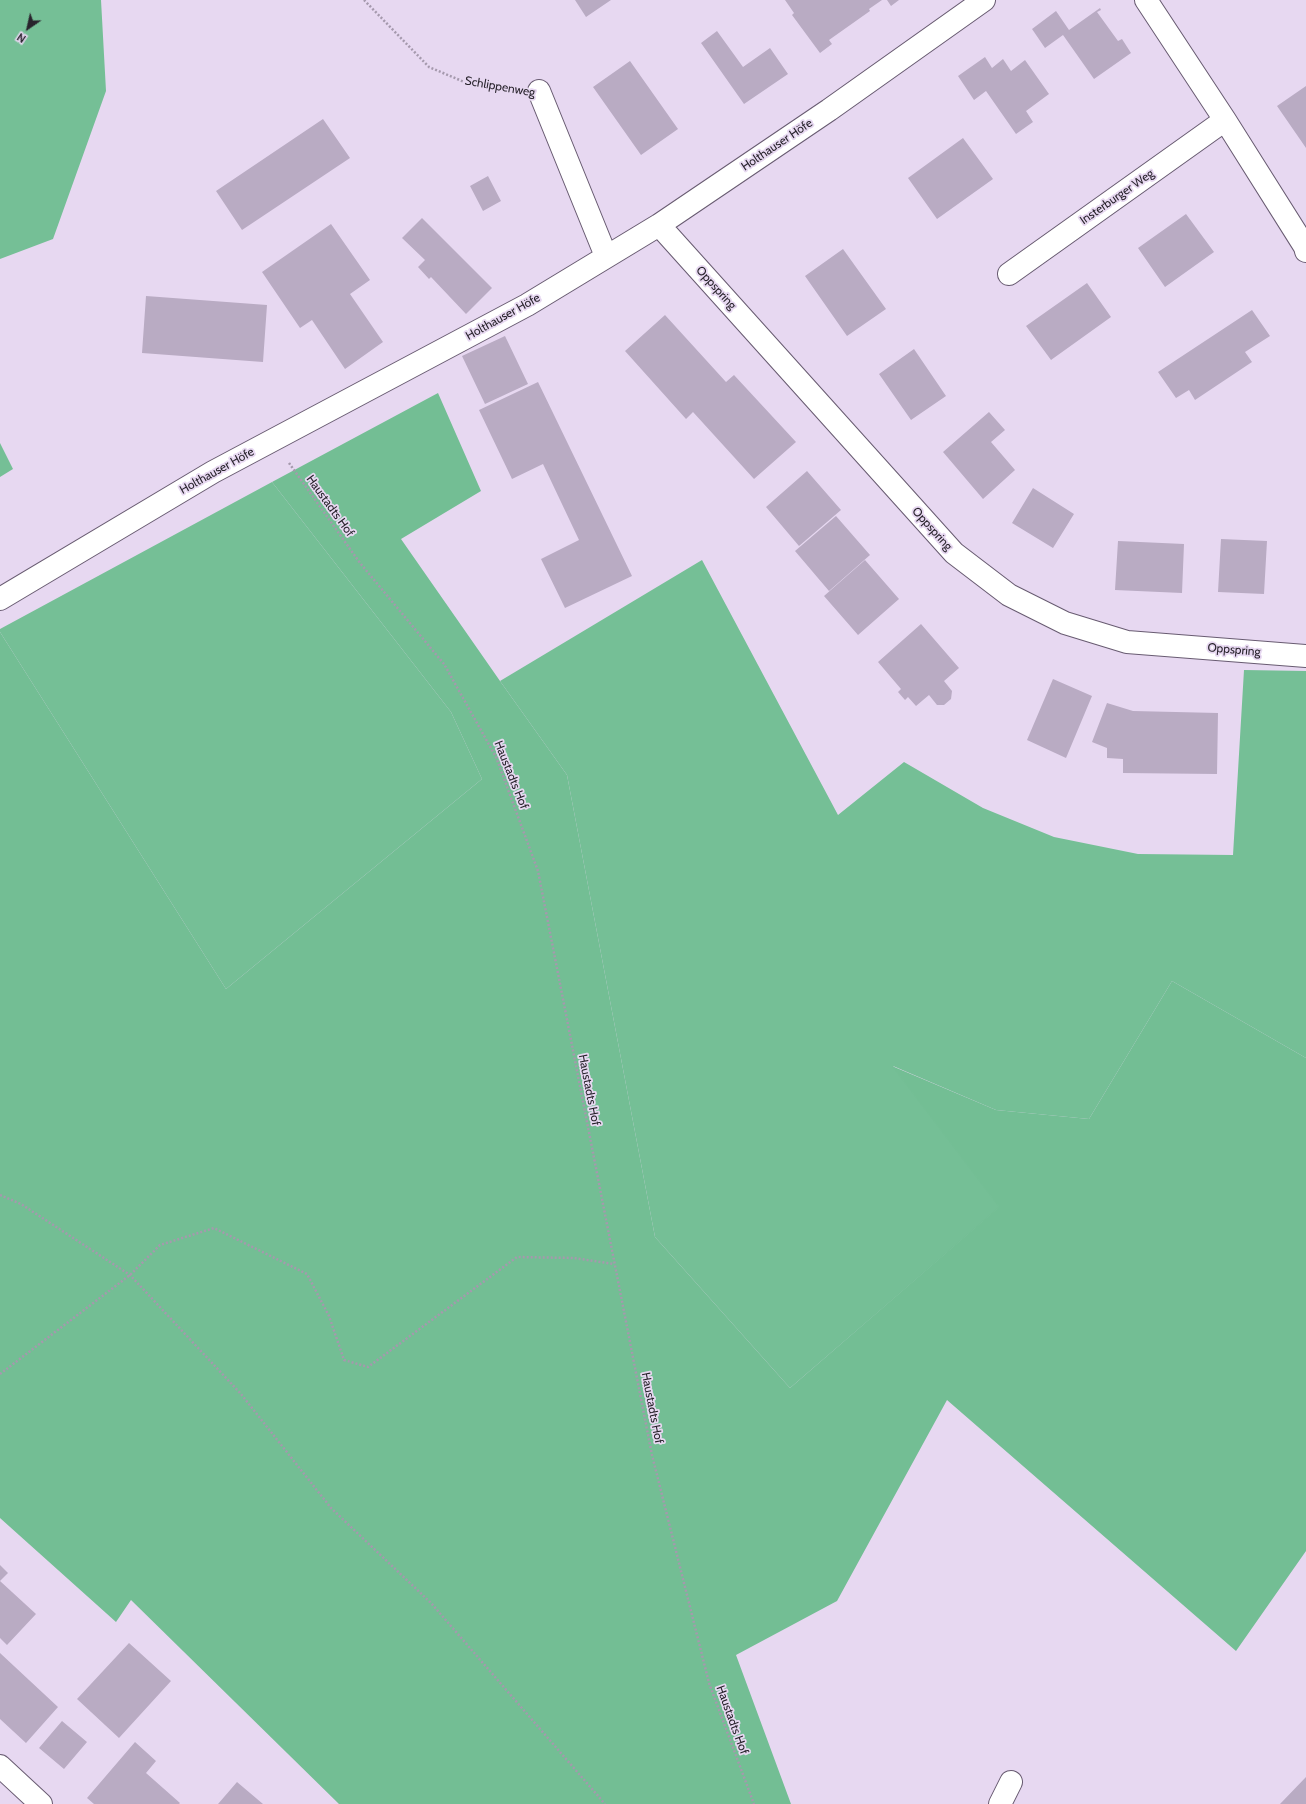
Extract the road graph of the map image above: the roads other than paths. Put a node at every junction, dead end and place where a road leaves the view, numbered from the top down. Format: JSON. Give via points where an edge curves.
{"nodes":[{"id":1,"x":984,"y":0,"type":"edge"},
{"id":2,"x":1146,"y":0,"type":"edge"},
{"id":3,"x":539,"y":91,"type":"road end"},
{"id":4,"x":1225,"y":120,"type":"junction"},
{"id":5,"x":659,"y":225,"type":"junction"},
{"id":6,"x":1306,"y":251,"type":"edge"},
{"id":7,"x":606,"y":256,"type":"junction"},
{"id":8,"x":1009,"y":274,"type":"dead end"},
{"id":9,"x":0,"y":599,"type":"edge"},
{"id":10,"x":1306,"y":656,"type":"edge"},
{"id":11,"x":0,"y":1766,"type":"edge"},
{"id":12,"x":1011,"y":1782,"type":"dead end"},
{"id":13,"x":41,"y":1804,"type":"edge"},
{"id":14,"x":1000,"y":1804,"type":"edge"}],
"edges":[{"from":1,"to":5,"type":"street","name":"Holthauser Höfe","via":[[829,110]]},
{"from":2,"to":4,"type":"street"},
{"from":3,"to":7,"type":"street","name":"Schlippenweg"},
{"from":4,"to":6,"type":"street"},
{"from":4,"to":8,"type":"street","name":"Insterburger Weg"},
{"from":5,"to":7,"type":"street","name":"Holthauser Höfe"},
{"from":5,"to":10,"type":"street","name":"Oppspring","via":[[954,553],[1009,595],[1065,623],[1127,642]]},
{"from":7,"to":9,"type":"street","name":"Holthauser Höfe","via":[[527,306],[213,472]]},
{"from":11,"to":13,"type":"street"},
{"from":12,"to":14,"type":"street"}]}
